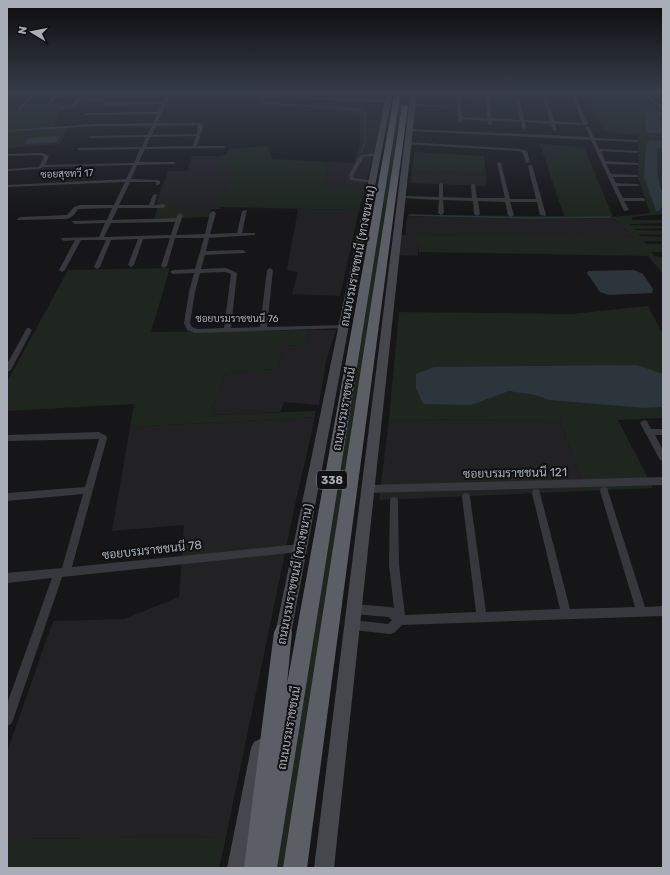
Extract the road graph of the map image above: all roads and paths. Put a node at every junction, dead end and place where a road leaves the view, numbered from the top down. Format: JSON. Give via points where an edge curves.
{"nodes":[{"id":1,"x":151,"y":132,"type":"edge"},
{"id":2,"x":200,"y":132,"type":"edge"},
{"id":3,"x":383,"y":132,"type":"edge"},
{"id":4,"x":401,"y":132,"type":"edge"},
{"id":5,"x":403,"y":132,"type":"edge"},
{"id":6,"x":590,"y":132,"type":"edge"},
{"id":7,"x":199,"y":135,"type":"junction"},
{"id":8,"x":149,"y":136,"type":"junction"},
{"id":9,"x":90,"y":137,"type":"dead end"},
{"id":10,"x":402,"y":138,"type":"junction"},
{"id":11,"x":593,"y":139,"type":"junction"},
{"id":12,"x":636,"y":141,"type":"dead end"},
{"id":13,"x":195,"y":147,"type":"junction"},
{"id":14,"x":224,"y":147,"type":"dead end"},
{"id":15,"x":143,"y":148,"type":"junction"},
{"id":16,"x":496,"y":148,"type":"junction"},
{"id":17,"x":79,"y":149,"type":"dead end"},
{"id":18,"x":598,"y":150,"type":"junction"},
{"id":19,"x":637,"y":152,"type":"dead end"},
{"id":20,"x":497,"y":154,"type":"dead end"},
{"id":21,"x":7,"y":156,"type":"edge"},
{"id":22,"x":377,"y":157,"type":"junction"},
{"id":23,"x":604,"y":162,"type":"junction"},
{"id":24,"x":174,"y":163,"type":"dead end"},
{"id":25,"x":135,"y":164,"type":"junction"},
{"id":26,"x":499,"y":164,"type":"dead end"},
{"id":27,"x":636,"y":164,"type":"dead end"},
{"id":28,"x":42,"y":166,"type":"junction"},
{"id":29,"x":7,"y":170,"type":"edge"},
{"id":30,"x":610,"y":174,"type":"junction"},
{"id":31,"x":636,"y":176,"type":"dead end"},
{"id":32,"x":127,"y":181,"type":"junction"},
{"id":33,"x":372,"y":182,"type":"junction"},
{"id":34,"x":158,"y":184,"type":"dead end"},
{"id":35,"x":441,"y":184,"type":"dead end"},
{"id":36,"x":615,"y":184,"type":"junction"},
{"id":37,"x":473,"y":185,"type":"dead end"},
{"id":38,"x":637,"y":185,"type":"dead end"},
{"id":39,"x":7,"y":186,"type":"edge"},
{"id":40,"x":155,"y":195,"type":"dead end"},
{"id":41,"x":402,"y":197,"type":"junction"},
{"id":42,"x":441,"y":198,"type":"junction"},
{"id":43,"x":476,"y":199,"type":"junction"},
{"id":44,"x":621,"y":199,"type":"junction"},
{"id":45,"x":508,"y":200,"type":"junction"},
{"id":46,"x":643,"y":200,"type":"dead end"},
{"id":47,"x":539,"y":201,"type":"junction"},
{"id":48,"x":151,"y":206,"type":"junction"},
{"id":49,"x":163,"y":206,"type":"dead end"},
{"id":50,"x":115,"y":207,"type":"junction"},
{"id":51,"x":626,"y":210,"type":"dead end"},
{"id":52,"x":245,"y":211,"type":"dead end"},
{"id":53,"x":212,"y":213,"type":"dead end"},
{"id":54,"x":441,"y":213,"type":"dead end"},
{"id":55,"x":477,"y":214,"type":"dead end"},
{"id":56,"x":512,"y":215,"type":"dead end"},
{"id":57,"x":543,"y":215,"type":"dead end"},
{"id":58,"x":20,"y":219,"type":"dead end"},
{"id":59,"x":109,"y":221,"type":"junction"},
{"id":60,"x":75,"y":222,"type":"dead end"},
{"id":61,"x":239,"y":234,"type":"junction"},
{"id":62,"x":253,"y":234,"type":"dead end"},
{"id":63,"x":174,"y":236,"type":"junction"},
{"id":64,"x":207,"y":236,"type":"junction"},
{"id":65,"x":141,"y":237,"type":"junction"},
{"id":66,"x":79,"y":238,"type":"junction"},
{"id":67,"x":101,"y":238,"type":"junction"},
{"id":68,"x":109,"y":238,"type":"junction"},
{"id":69,"x":64,"y":239,"type":"dead end"},
{"id":70,"x":243,"y":252,"type":"dead end"},
{"id":71,"x":203,"y":253,"type":"junction"},
{"id":72,"x":131,"y":265,"type":"dead end"},
{"id":73,"x":97,"y":266,"type":"dead end"},
{"id":74,"x":164,"y":266,"type":"dead end"},
{"id":75,"x":62,"y":270,"type":"dead end"},
{"id":76,"x":270,"y":270,"type":"dead end"},
{"id":77,"x":198,"y":271,"type":"junction"},
{"id":78,"x":173,"y":272,"type":"dead end"},
{"id":79,"x":344,"y":327,"type":"junction"},
{"id":80,"x":264,"y":329,"type":"junction"},
{"id":81,"x":28,"y":330,"type":"dead end"},
{"id":82,"x":227,"y":330,"type":"junction"},
{"id":83,"x":7,"y":370,"type":"edge"},
{"id":84,"x":644,"y":423,"type":"dead end"},
{"id":85,"x":650,"y":432,"type":"junction"},
{"id":86,"x":663,"y":432,"type":"edge"},
{"id":87,"x":7,"y":438,"type":"edge"},
{"id":88,"x":663,"y":458,"type":"edge"},
{"id":89,"x":663,"y":481,"type":"edge"},
{"id":90,"x":368,"y":489,"type":"junction"},
{"id":91,"x":89,"y":490,"type":"junction"},
{"id":92,"x":604,"y":491,"type":"dead end"},
{"id":93,"x":536,"y":493,"type":"dead end"},
{"id":94,"x":7,"y":497,"type":"edge"},
{"id":95,"x":466,"y":498,"type":"dead end"},
{"id":96,"x":394,"y":501,"type":"dead end"},
{"id":97,"x":300,"y":548,"type":"junction"},
{"id":98,"x":62,"y":572,"type":"junction"},
{"id":99,"x":7,"y":578,"type":"edge"},
{"id":100,"x":354,"y":608,"type":"junction"},
{"id":101,"x":663,"y":611,"type":"edge"},
{"id":102,"x":642,"y":612,"type":"junction"},
{"id":103,"x":566,"y":614,"type":"junction"},
{"id":104,"x":482,"y":617,"type":"junction"},
{"id":105,"x":400,"y":620,"type":"junction"},
{"id":106,"x":352,"y":625,"type":"junction"},
{"id":107,"x":283,"y":632,"type":"junction"},
{"id":108,"x":7,"y":720,"type":"edge"},
{"id":109,"x":237,"y":868,"type":"edge"},
{"id":110,"x":256,"y":868,"type":"edge"},
{"id":111,"x":265,"y":868,"type":"edge"},
{"id":112,"x":296,"y":868,"type":"edge"},
{"id":113,"x":324,"y":868,"type":"edge"}],
"edges":[{"from":1,"to":8,"type":"street"},
{"from":2,"to":7,"type":"street"},
{"from":3,"to":22,"type":"main road","name":"ถนนบรมราชชนนี (ทางขนาน)","number":"338"},
{"from":4,"to":10,"type":"highway","name":"ถนนบรมราชชนนี","number":"338"},
{"from":5,"to":10,"type":"main road","number":"338"},
{"from":6,"to":11,"type":"street"},
{"from":7,"to":8,"type":"street"},
{"from":7,"to":13,"type":"street"},
{"from":8,"to":9,"type":"street"},
{"from":8,"to":15,"type":"street"},
{"from":10,"to":11,"type":"street"},
{"from":10,"to":16,"type":"street"},
{"from":10,"to":22,"type":"highway"},
{"from":10,"to":41,"type":"main road","number":"338"},
{"from":10,"to":111,"type":"highway","name":"ถนนบรมราชชนนี","number":"338"},
{"from":10,"to":112,"type":"highway","name":"ถนนบรมราชชนนี","number":"338"},
{"from":11,"to":12,"type":"street"},
{"from":11,"to":18,"type":"street"},
{"from":13,"to":14,"type":"street"},
{"from":13,"to":15,"type":"street"},
{"from":15,"to":17,"type":"street"},
{"from":15,"to":25,"type":"street"},
{"from":16,"to":20,"type":"street"},
{"from":16,"to":47,"type":"street","via":[[524,151]]},
{"from":18,"to":19,"type":"street"},
{"from":18,"to":23,"type":"street"},
{"from":21,"to":28,"type":"street","via":[[46,154]]},
{"from":22,"to":33,"type":"main road","name":"ถนนบรมราชชนนี (ทางขนาน)","number":"338"},
{"from":22,"to":33,"type":"street","via":[[362,156],[351,175],[352,179]]},
{"from":23,"to":27,"type":"street"},
{"from":23,"to":30,"type":"street"},
{"from":24,"to":25,"type":"street"},
{"from":25,"to":28,"type":"street"},
{"from":25,"to":32,"type":"street"},
{"from":26,"to":45,"type":"street"},
{"from":28,"to":29,"type":"street"},
{"from":30,"to":31,"type":"street"},
{"from":30,"to":36,"type":"street"},
{"from":32,"to":34,"type":"street","name":"ซอยสุขทวี 17","via":[[158,181]]},
{"from":32,"to":39,"type":"street","name":"ซอยสุขทวี 17"},
{"from":32,"to":50,"type":"street"},
{"from":33,"to":79,"type":"main road","name":"ถนนบรมราชชนนี (ทางขนาน)","number":"338"},
{"from":35,"to":42,"type":"street"},
{"from":36,"to":38,"type":"street"},
{"from":36,"to":44,"type":"street"},
{"from":37,"to":43,"type":"street"},
{"from":40,"to":48,"type":"street"},
{"from":41,"to":42,"type":"street"},
{"from":41,"to":90,"type":"main road","number":"338"},
{"from":42,"to":43,"type":"street"},
{"from":42,"to":54,"type":"street"},
{"from":43,"to":45,"type":"street"},
{"from":43,"to":55,"type":"street"},
{"from":44,"to":46,"type":"street"},
{"from":44,"to":51,"type":"street"},
{"from":45,"to":47,"type":"street"},
{"from":45,"to":56,"type":"street"},
{"from":47,"to":57,"type":"street"},
{"from":48,"to":49,"type":"street"},
{"from":48,"to":50,"type":"street"},
{"from":50,"to":58,"type":"street","via":[[80,207],[68,217]]},
{"from":50,"to":59,"type":"street"},
{"from":52,"to":61,"type":"street"},
{"from":53,"to":64,"type":"street","name":"ซอยบรมราชชนนี 76"},
{"from":59,"to":60,"type":"street"},
{"from":59,"to":63,"type":"street","via":[[179,217]]},
{"from":59,"to":67,"type":"street"},
{"from":61,"to":62,"type":"street"},
{"from":61,"to":64,"type":"street"},
{"from":63,"to":64,"type":"street"},
{"from":63,"to":65,"type":"street"},
{"from":63,"to":74,"type":"street"},
{"from":64,"to":71,"type":"street","name":"ซอยบรมราชชนนี 76"},
{"from":65,"to":68,"type":"street"},
{"from":65,"to":72,"type":"street"},
{"from":66,"to":67,"type":"street"},
{"from":66,"to":69,"type":"street"},
{"from":66,"to":75,"type":"street"},
{"from":67,"to":68,"type":"street"},
{"from":68,"to":73,"type":"street"},
{"from":70,"to":71,"type":"street"},
{"from":71,"to":77,"type":"street","name":"ซอยบรมราชชนนี 76"},
{"from":76,"to":80,"type":"street"},
{"from":77,"to":78,"type":"street"},
{"from":77,"to":82,"type":"street","via":[[226,270],[234,274]]},
{"from":77,"to":82,"type":"street","name":"ซอยบรมราชชนนี 76","via":[[192,292],[188,328],[198,331]]},
{"from":79,"to":80,"type":"street","name":"ซอยบรมราชชนนี 76"},
{"from":79,"to":97,"type":"main road","name":"ถนนบรมราชชนนี (ทางขนาน)","number":"338"},
{"from":80,"to":82,"type":"street","name":"ซอยบรมราชชนนี 76"},
{"from":81,"to":83,"type":"street"},
{"from":84,"to":85,"type":"street"},
{"from":85,"to":86,"type":"street"},
{"from":85,"to":88,"type":"street"},
{"from":87,"to":91,"type":"street","via":[[98,435],[102,437]]},
{"from":89,"to":90,"type":"street","name":"ซอยบรมราชชนนี 121"},
{"from":90,"to":100,"type":"main road","number":"338"},
{"from":91,"to":94,"type":"street"},
{"from":91,"to":98,"type":"street"},
{"from":92,"to":102,"type":"street"},
{"from":93,"to":103,"type":"street"},
{"from":95,"to":104,"type":"street"},
{"from":96,"to":105,"type":"street","via":[[394,565]]},
{"from":97,"to":98,"type":"street","name":"ซอยบรมราชชนนี 78"},
{"from":97,"to":107,"type":"main road","name":"ถนนบรมราชชนนี (ทางขนาน)","number":"338"},
{"from":98,"to":99,"type":"street","name":"ซอยบรมราชชนนี 78"},
{"from":98,"to":108,"type":"street"},
{"from":100,"to":105,"type":"street","via":[[390,612]]},
{"from":100,"to":106,"type":"main road","number":"338"},
{"from":101,"to":102,"type":"street"},
{"from":102,"to":103,"type":"street"},
{"from":103,"to":104,"type":"street"},
{"from":104,"to":105,"type":"street"},
{"from":105,"to":106,"type":"street","via":[[390,629]]},
{"from":106,"to":113,"type":"main road","number":"338"},
{"from":107,"to":109,"type":"main road","name":"ถนนบรมราชชนนี (ทางขนาน)","number":"338"},
{"from":107,"to":110,"type":"highway"}]}
